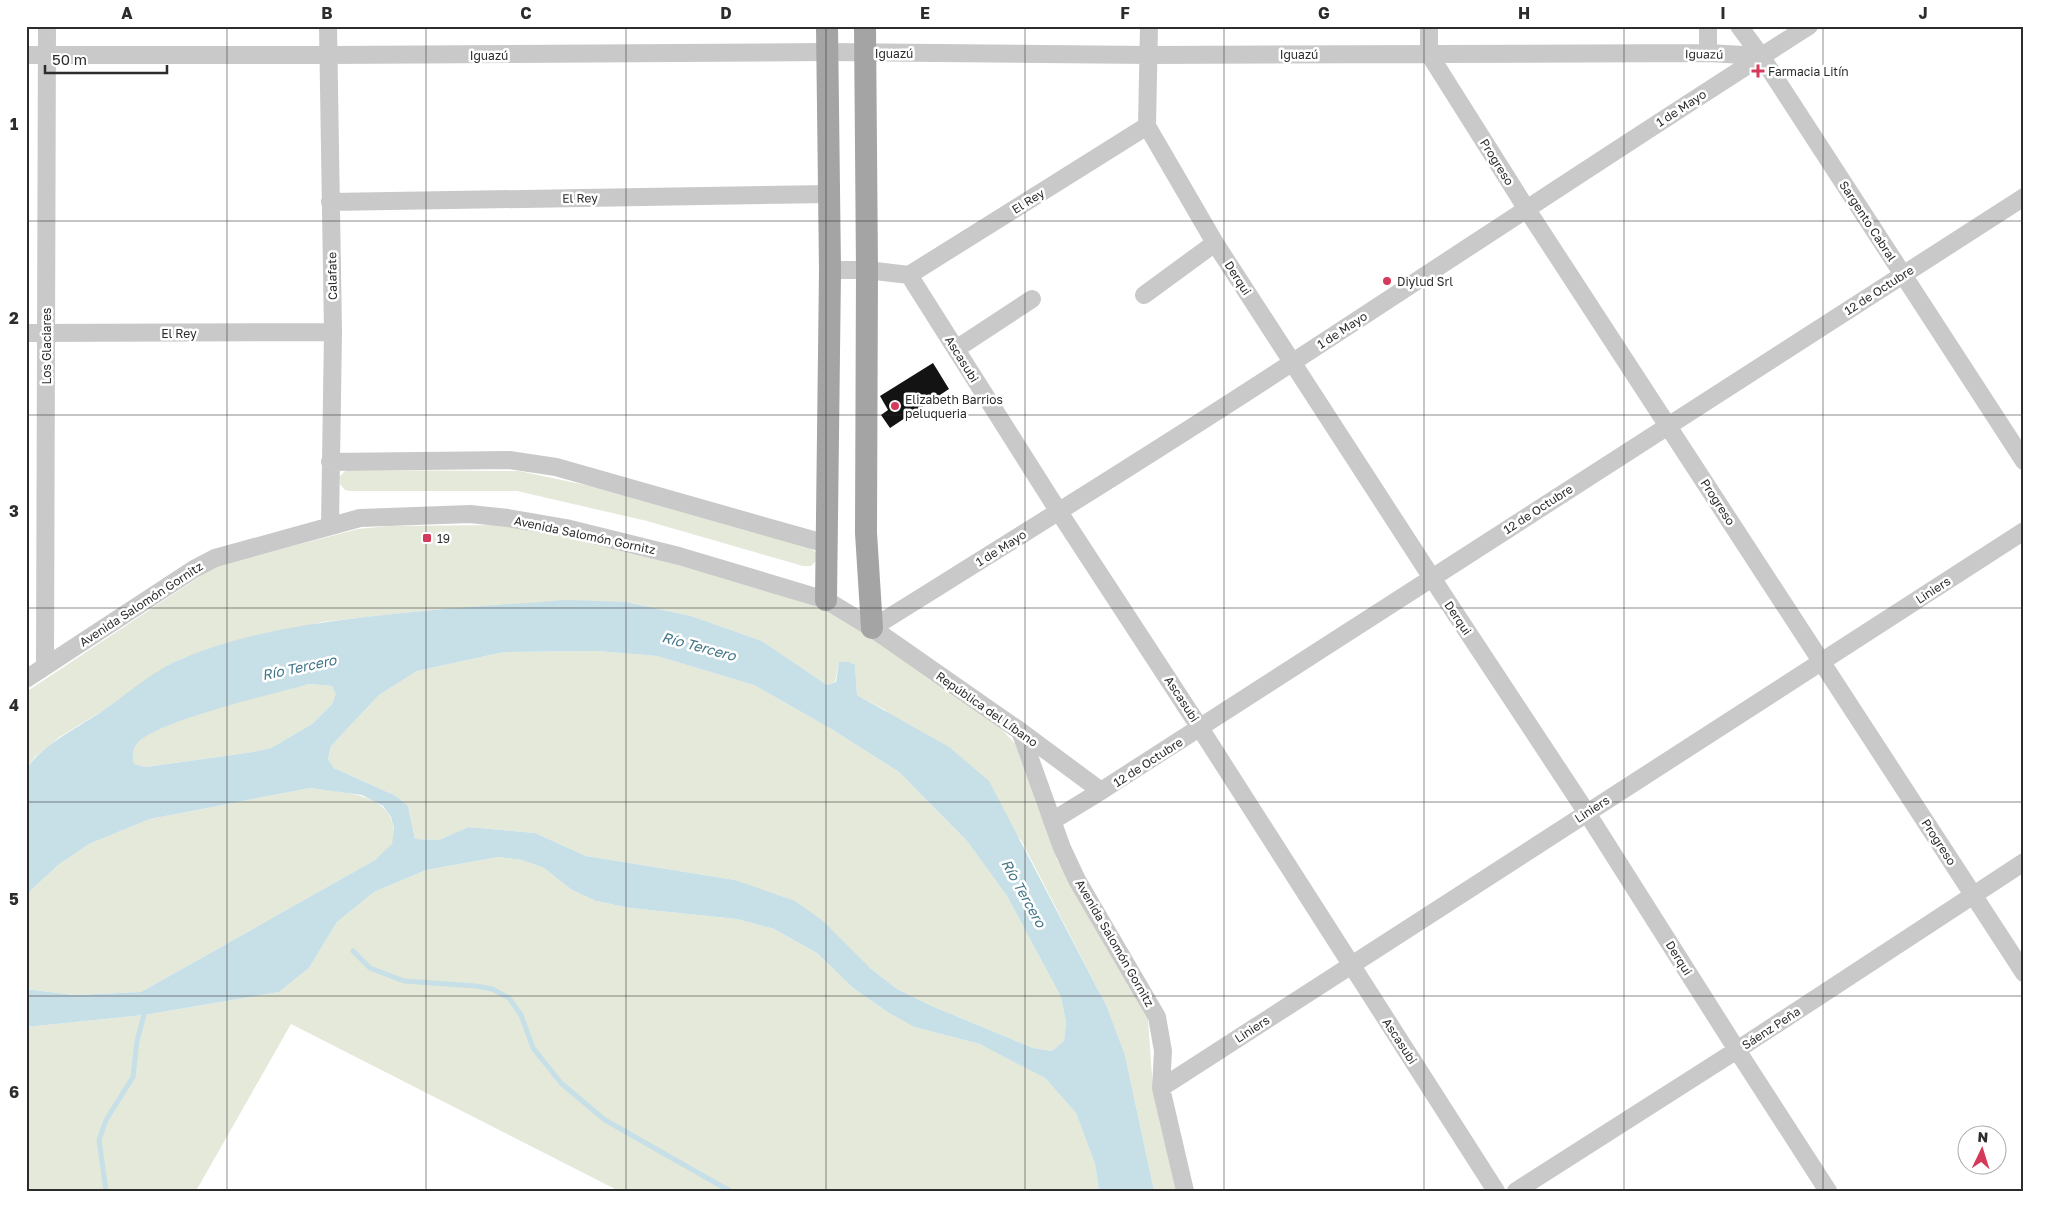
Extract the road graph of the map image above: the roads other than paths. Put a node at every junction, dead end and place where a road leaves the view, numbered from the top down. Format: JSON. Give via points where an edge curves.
{"nodes":[{"id":1,"x":47,"y":26,"type":"edge"},
{"id":2,"x":328,"y":26,"type":"edge"},
{"id":3,"x":827,"y":26,"type":"edge"},
{"id":4,"x":865,"y":26,"type":"edge"},
{"id":5,"x":1149,"y":26,"type":"edge"},
{"id":6,"x":1429,"y":26,"type":"edge"},
{"id":7,"x":1708,"y":26,"type":"edge"},
{"id":8,"x":1739,"y":26,"type":"edge"},
{"id":9,"x":1809,"y":26,"type":"edge"},
{"id":10,"x":827,"y":52,"type":"junction"},
{"id":11,"x":865,"y":53,"type":"junction"},
{"id":12,"x":1149,"y":54,"type":"junction"},
{"id":13,"x":1429,"y":54,"type":"junction"},
{"id":14,"x":1708,"y":54,"type":"junction"},
{"id":15,"x":26,"y":55,"type":"edge"},
{"id":16,"x":46,"y":55,"type":"junction"},
{"id":17,"x":328,"y":56,"type":"junction"},
{"id":18,"x":1761,"y":56,"type":"junction"},
{"id":19,"x":1147,"y":126,"type":"junction"},
{"id":20,"x":830,"y":194,"type":"junction"},
{"id":21,"x":2024,"y":197,"type":"edge"},
{"id":22,"x":330,"y":202,"type":"junction"},
{"id":23,"x":1526,"y":208,"type":"junction"},
{"id":24,"x":1215,"y":243,"type":"junction"},
{"id":25,"x":830,"y":270,"type":"junction"},
{"id":26,"x":867,"y":270,"type":"junction"},
{"id":27,"x":910,"y":275,"type":"junction"},
{"id":28,"x":1903,"y":275,"type":"junction"},
{"id":29,"x":1144,"y":295,"type":"dead end"},
{"id":30,"x":1032,"y":300,"type":"dead end"},
{"id":31,"x":333,"y":332,"type":"junction"},
{"id":32,"x":26,"y":333,"type":"edge"},
{"id":33,"x":46,"y":333,"type":"junction"},
{"id":34,"x":956,"y":350,"type":"junction"},
{"id":35,"x":1292,"y":362,"type":"junction"},
{"id":36,"x":1668,"y":425,"type":"junction"},
{"id":37,"x":2024,"y":461,"type":"edge"},
{"id":38,"x":330,"y":462,"type":"junction"},
{"id":39,"x":1059,"y":512,"type":"junction"},
{"id":40,"x":330,"y":526,"type":"junction"},
{"id":41,"x":2024,"y":531,"type":"edge"},
{"id":42,"x":827,"y":544,"type":"junction"},
{"id":43,"x":1432,"y":578,"type":"junction"},
{"id":44,"x":826,"y":600,"type":"junction"},
{"id":45,"x":872,"y":628,"type":"junction"},
{"id":46,"x":1822,"y":663,"type":"junction"},
{"id":47,"x":45,"y":666,"type":"junction"},
{"id":48,"x":26,"y":679,"type":"edge"},
{"id":49,"x":1200,"y":728,"type":"junction"},
{"id":50,"x":1020,"y":731,"type":"junction"},
{"id":51,"x":1102,"y":791,"type":"junction"},
{"id":52,"x":1588,"y":813,"type":"junction"},
{"id":53,"x":1052,"y":821,"type":"junction"},
{"id":54,"x":2024,"y":862,"type":"edge"},
{"id":55,"x":1973,"y":895,"type":"junction"},
{"id":56,"x":1350,"y":964,"type":"junction"},
{"id":57,"x":2024,"y":972,"type":"edge"},
{"id":58,"x":1737,"y":1050,"type":"junction"},
{"id":59,"x":1161,"y":1088,"type":"junction"},
{"id":60,"x":1185,"y":1191,"type":"edge"},
{"id":61,"x":1496,"y":1191,"type":"edge"},
{"id":62,"x":1516,"y":1191,"type":"edge"},
{"id":63,"x":1828,"y":1191,"type":"edge"}],
"edges":[{"from":1,"to":16,"type":"street","name":"Los Glaciares"},
{"from":2,"to":17,"type":"street","name":"Calafate"},
{"from":3,"to":10,"type":"main road"},
{"from":4,"to":11,"type":"main road"},
{"from":5,"to":12,"type":"street"},
{"from":6,"to":13,"type":"street"},
{"from":7,"to":14,"type":"street"},
{"from":8,"to":18,"type":"street","name":"Sargento Cabral"},
{"from":9,"to":18,"type":"street","name":"1 de Mayo"},
{"from":10,"to":11,"type":"street","name":"Iguazú"},
{"from":10,"to":17,"type":"street","name":"Iguazú"},
{"from":10,"to":20,"type":"main road"},
{"from":11,"to":12,"type":"street","name":"Iguazú"},
{"from":11,"to":26,"type":"main road"},
{"from":12,"to":13,"type":"street","name":"Iguazú"},
{"from":12,"to":19,"type":"street"},
{"from":13,"to":14,"type":"street","name":"Iguazú"},
{"from":13,"to":23,"type":"street","name":"Progreso"},
{"from":14,"to":18,"type":"street","name":"Iguazú"},
{"from":15,"to":16,"type":"street","name":"Iguazú"},
{"from":16,"to":17,"type":"street","name":"Iguazú"},
{"from":16,"to":33,"type":"street","name":"Los Glaciares"},
{"from":17,"to":22,"type":"street","name":"Calafate"},
{"from":18,"to":23,"type":"street","name":"1 de Mayo"},
{"from":18,"to":28,"type":"street","name":"Sargento Cabral"},
{"from":19,"to":24,"type":"street","name":"Derqui"},
{"from":19,"to":27,"type":"street","name":"El Rey"},
{"from":20,"to":22,"type":"street","name":"El Rey"},
{"from":20,"to":25,"type":"main road"},
{"from":21,"to":28,"type":"street","name":"12 de Octubre"},
{"from":22,"to":31,"type":"street","name":"Calafate"},
{"from":23,"to":35,"type":"street","name":"1 de Mayo"},
{"from":23,"to":36,"type":"street","name":"Progreso"},
{"from":24,"to":29,"type":"street"},
{"from":24,"to":35,"type":"street","name":"Derqui"},
{"from":25,"to":26,"type":"street"},
{"from":25,"to":42,"type":"main road"},
{"from":26,"to":27,"type":"street"},
{"from":26,"to":45,"type":"main road","via":[[866,533]]},
{"from":27,"to":34,"type":"street","name":"Ascasubi"},
{"from":28,"to":36,"type":"street","name":"12 de Octubre"},
{"from":28,"to":37,"type":"street","name":"Sargento Cabral"},
{"from":30,"to":34,"type":"street"},
{"from":31,"to":33,"type":"street","name":"El Rey"},
{"from":31,"to":38,"type":"street","name":"Calafate"},
{"from":32,"to":33,"type":"street","name":"El Rey"},
{"from":33,"to":47,"type":"street","name":"Los Glaciares"},
{"from":34,"to":39,"type":"street","name":"Ascasubi"},
{"from":35,"to":39,"type":"street","name":"1 de Mayo"},
{"from":35,"to":43,"type":"street","name":"Derqui"},
{"from":36,"to":43,"type":"street","name":"12 de Octubre"},
{"from":36,"to":46,"type":"street","name":"Progreso"},
{"from":38,"to":40,"type":"street","name":"Calafate"},
{"from":38,"to":42,"type":"street","via":[[508,460],[556,467]]},
{"from":39,"to":45,"type":"street","name":"1 de Mayo"},
{"from":39,"to":49,"type":"street","name":"Ascasubi"},
{"from":40,"to":44,"type":"street","name":"Avenida Salomón Gornitz","via":[[360,518],[391,516],[470,514],[508,518],[566,528],[679,556]]},
{"from":40,"to":47,"type":"street","name":"Avenida Salomón Gornitz","via":[[204,562]]},
{"from":41,"to":46,"type":"street","name":"Liniers"},
{"from":42,"to":44,"type":"main road"},
{"from":43,"to":49,"type":"street","name":"12 de Octubre"},
{"from":43,"to":52,"type":"street","name":"Derqui"},
{"from":44,"to":45,"type":"street","name":"Avenida Salomón Gornitz"},
{"from":45,"to":50,"type":"street","name":"República del Líbano"},
{"from":46,"to":52,"type":"street","name":"Liniers"},
{"from":46,"to":55,"type":"street","name":"Progreso"},
{"from":47,"to":48,"type":"street","name":"Avenida Salomón Gornitz"},
{"from":49,"to":51,"type":"street","name":"12 de Octubre"},
{"from":49,"to":56,"type":"street","name":"Ascasubi"},
{"from":50,"to":51,"type":"street","name":"República del Líbano"},
{"from":50,"to":53,"type":"street","name":"Avenida Salomón Gornitz"},
{"from":51,"to":53,"type":"street","name":"12 de Octubre"},
{"from":52,"to":56,"type":"street","name":"Liniers"},
{"from":52,"to":58,"type":"street","name":"Derqui"},
{"from":53,"to":59,"type":"street","name":"Avenida Salomón Gornitz","via":[[1077,880],[1157,1017],[1163,1051]]},
{"from":54,"to":55,"type":"street","name":"Sáenz Peña"},
{"from":55,"to":57,"type":"street","name":"Progreso"},
{"from":55,"to":58,"type":"street","name":"Sáenz Peña"},
{"from":56,"to":59,"type":"street","name":"Liniers"},
{"from":56,"to":61,"type":"street","name":"Ascasubi"},
{"from":58,"to":62,"type":"street","name":"Sáenz Peña"},
{"from":58,"to":63,"type":"street","name":"Derqui"},
{"from":59,"to":60,"type":"street","name":"Avenida Salomón Gornitz"}]}
